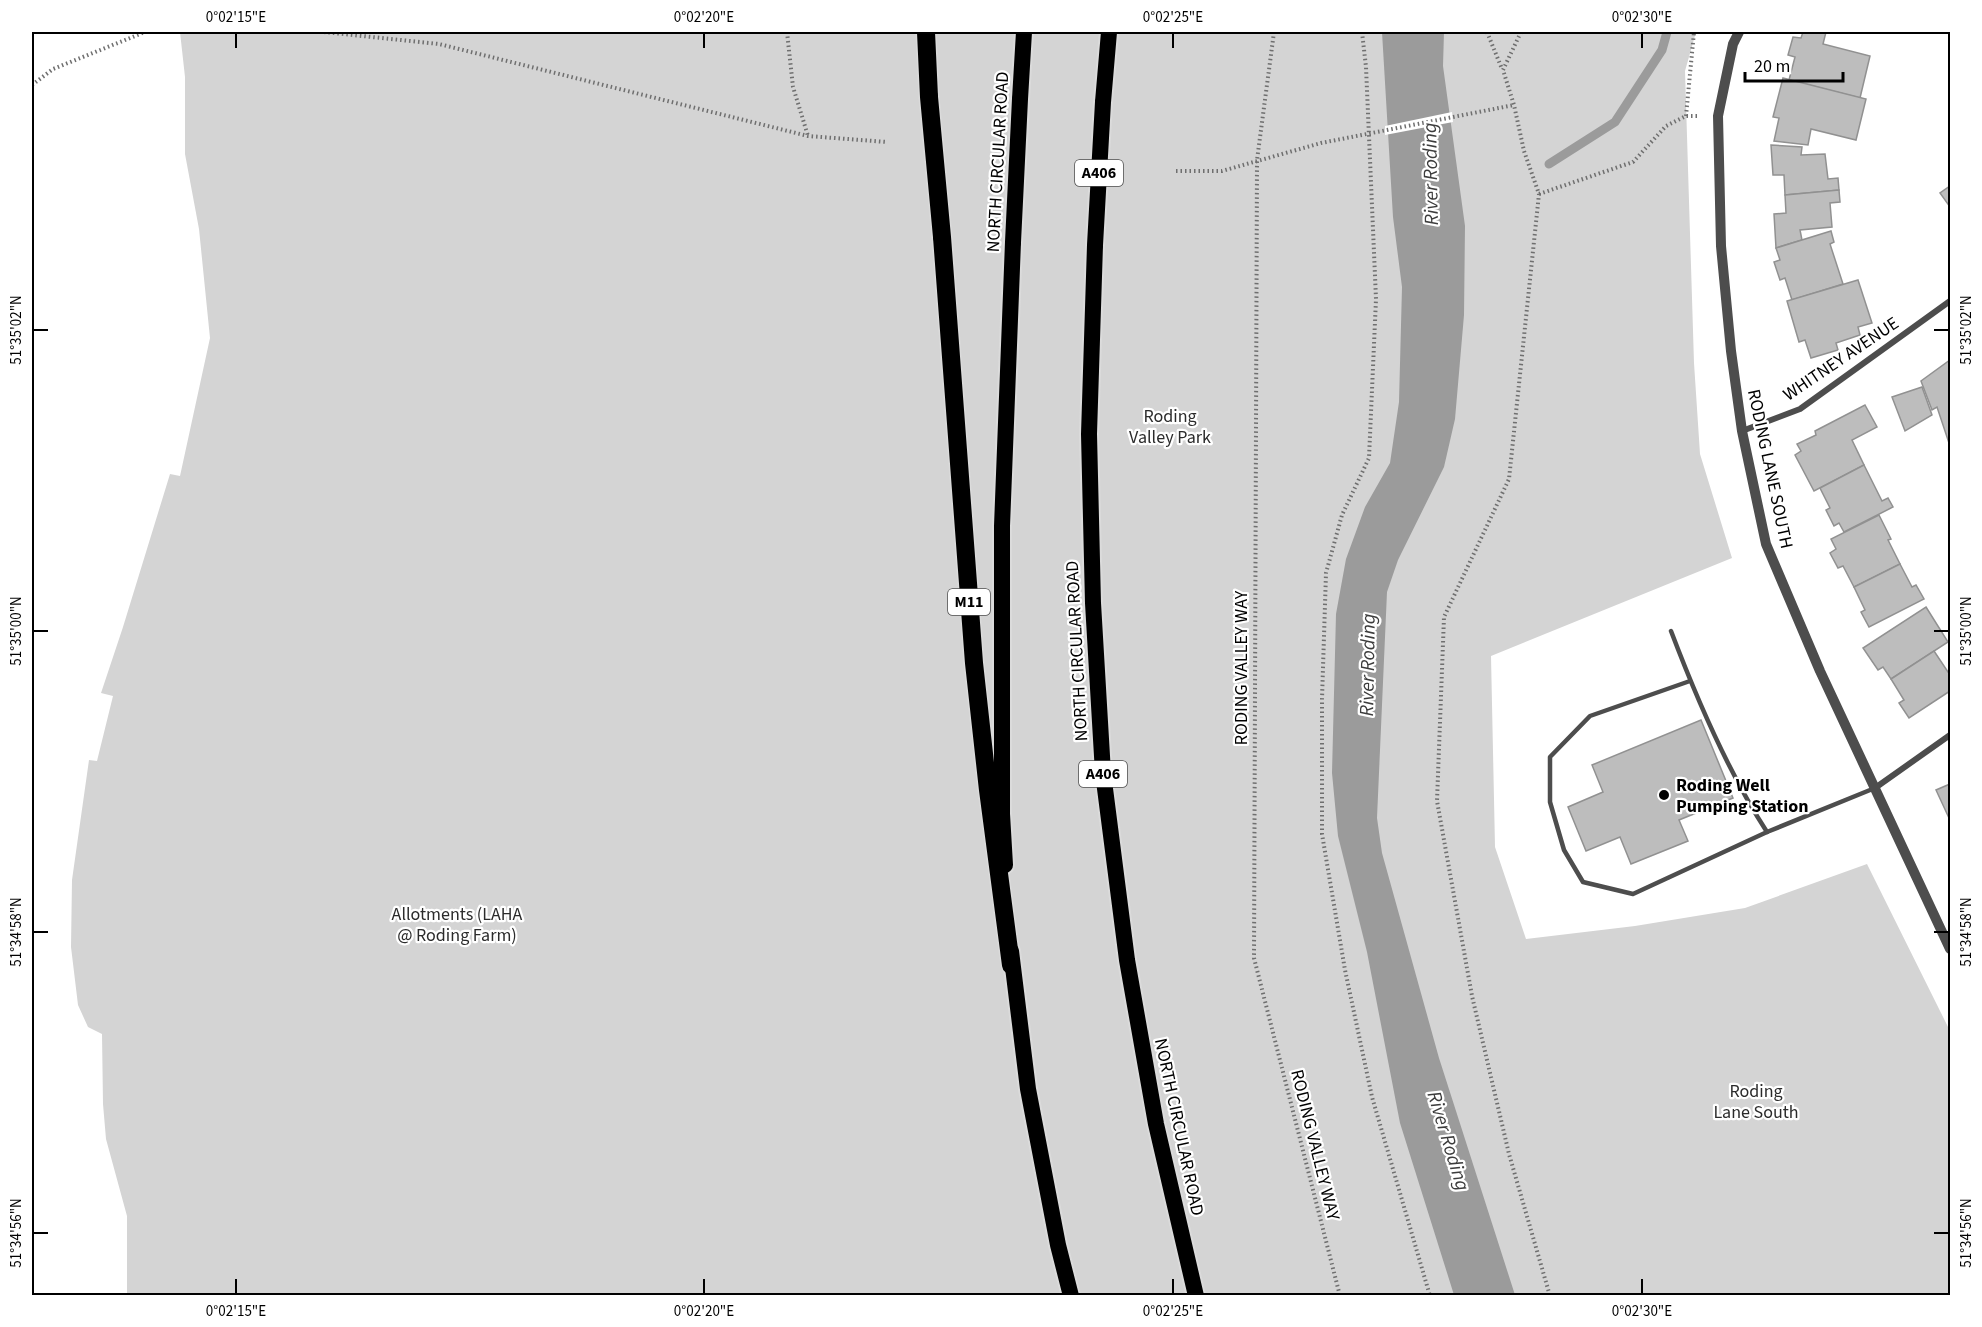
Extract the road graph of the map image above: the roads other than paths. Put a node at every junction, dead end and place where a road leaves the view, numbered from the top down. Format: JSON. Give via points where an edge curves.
{"nodes":[{"id":1,"x":926,"y":32,"type":"edge"},
{"id":2,"x":1024,"y":32,"type":"edge"},
{"id":3,"x":1109,"y":32,"type":"edge"},
{"id":4,"x":1739,"y":32,"type":"edge"},
{"id":5,"x":1950,"y":301,"type":"edge"},
{"id":6,"x":1742,"y":431,"type":"junction"},
{"id":7,"x":1671,"y":631,"type":"dead end"},
{"id":8,"x":1690,"y":681,"type":"junction"},
{"id":9,"x":1950,"y":735,"type":"edge"},
{"id":10,"x":1875,"y":788,"type":"junction"},
{"id":11,"x":1767,"y":832,"type":"junction"},
{"id":12,"x":1950,"y":949,"type":"edge"},
{"id":13,"x":1011,"y":965,"type":"junction"},
{"id":14,"x":1071,"y":1296,"type":"edge"},
{"id":15,"x":1196,"y":1296,"type":"edge"}],
"edges":[{"from":1,"to":13,"type":"highway","number":"M11","bridge":true,"via":[[974,663]]},
{"from":2,"to":13,"type":"highway","name":"NORTH CIRCULAR ROAD","bridge":true,"via":[[1002,526],[1002,814]]},
{"from":3,"to":15,"type":"highway","name":"NORTH CIRCULAR ROAD","number":"A406","bridge":true,"via":[[1095,244],[1089,434],[1103,773],[1127,960],[1156,1124]]},
{"from":4,"to":6,"type":"street","name":"RODING LANE SOUTH","via":[[1718,116],[1718,183],[1721,246]]},
{"from":5,"to":6,"type":"street","name":"WHITNEY AVENUE","via":[[1800,409]]},
{"from":6,"to":10,"type":"street","name":"RODING LANE SOUTH","via":[[1766,543]]},
{"from":7,"to":8,"type":"lane"},
{"from":8,"to":11,"type":"lane","via":[[1750,806]]},
{"from":8,"to":11,"type":"lane","via":[[1590,716],[1550,757],[1550,802],[1564,849],[1583,882],[1633,894]]},
{"from":9,"to":10,"type":"street"},
{"from":10,"to":11,"type":"lane"},
{"from":10,"to":12,"type":"street","name":"RODING LANE SOUTH"},
{"from":13,"to":14,"type":"highway","name":"NORTH CIRCULAR ROAD","via":[[1028,1089]]}]}
